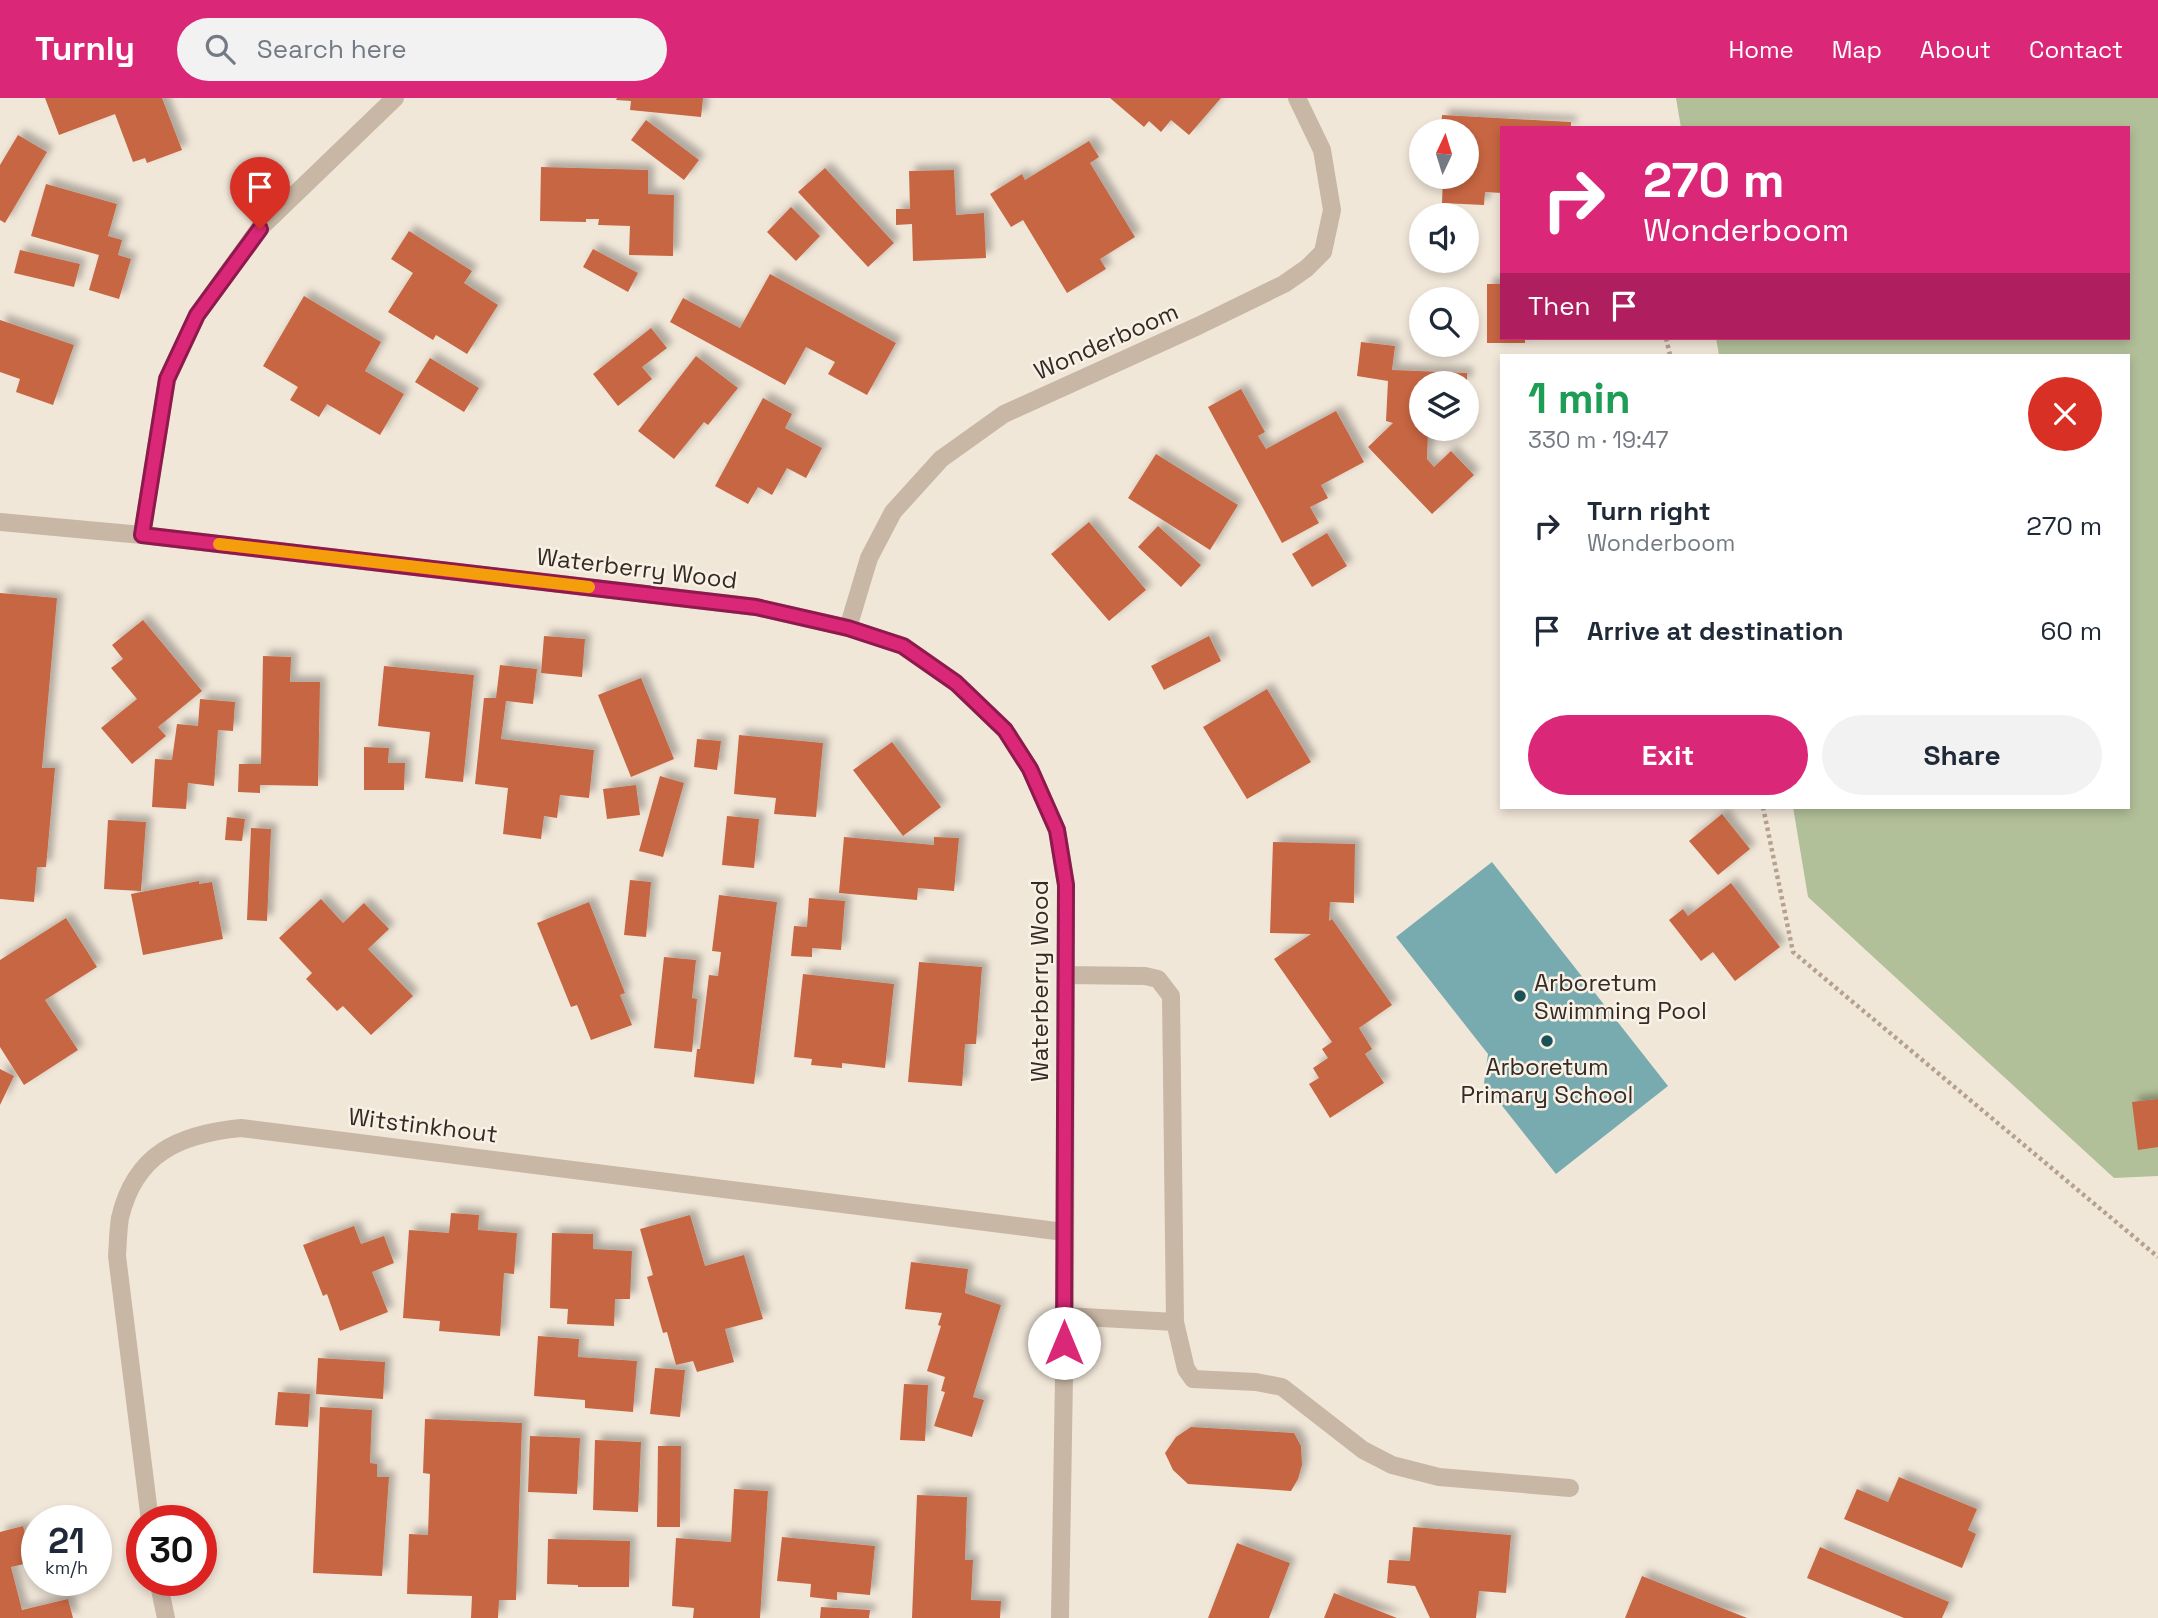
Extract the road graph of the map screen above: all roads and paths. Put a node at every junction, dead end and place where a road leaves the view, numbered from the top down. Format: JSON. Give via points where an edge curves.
{"nodes":[{"id":1,"x":395,"y":98,"type":"edge"},
{"id":2,"x":1297,"y":98,"type":"edge"},
{"id":3,"x":0,"y":522,"type":"edge"},
{"id":4,"x":142,"y":535,"type":"junction"},
{"id":5,"x":848,"y":628,"type":"junction"},
{"id":6,"x":1763,"y":809,"type":"edge"},
{"id":7,"x":1066,"y":975,"type":"junction"},
{"id":8,"x":1064,"y":1232,"type":"junction"},
{"id":9,"x":2158,"y":1257,"type":"edge"},
{"id":10,"x":1065,"y":1316,"type":"junction"},
{"id":11,"x":1175,"y":1322,"type":"junction"},
{"id":12,"x":1570,"y":1488,"type":"dead end"},
{"id":13,"x":148,"y":1505,"type":"edge"},
{"id":14,"x":161,"y":1596,"type":"edge"},
{"id":15,"x":166,"y":1618,"type":"edge"},
{"id":16,"x":1060,"y":1618,"type":"edge"}],
"edges":[{"from":1,"to":4,"type":"street","via":[[260,229],[197,315],[167,379]]},
{"from":2,"to":5,"type":"street","name":"Wonderboom","via":[[1322,150],[1332,210],[1323,252],[1284,284],[1003,414],[942,459],[893,512],[869,558]]},
{"from":3,"to":4,"type":"street","name":"Waterberry Wood"},
{"from":4,"to":5,"type":"street","name":"Waterberry Wood","via":[[756,607]]},
{"from":5,"to":7,"type":"street","name":"Waterberry Wood","via":[[903,646],[956,683],[1005,730],[1030,769],[1057,830],[1066,885]]},
{"from":6,"to":9,"type":"path","via":[[1793,952]]},
{"from":7,"to":8,"type":"street","name":"Waterberry Wood"},
{"from":7,"to":11,"type":"street","via":[[1145,976],[1158,979],[1171,996]]},
{"from":8,"to":10,"type":"street","name":"Waterberry Wood"},
{"from":8,"to":13,"type":"street","name":"Witstinkhout","via":[[241,1128],[185,1138],[147,1164],[129,1191],[120,1219],[117,1256]]},
{"from":10,"to":11,"type":"street"},
{"from":10,"to":16,"type":"street","name":"Waterberry Wood"},
{"from":11,"to":12,"type":"street","via":[[1186,1369],[1193,1379],[1282,1387],[1363,1450],[1392,1465],[1439,1477]]},
{"from":14,"to":15,"type":"street"}]}
